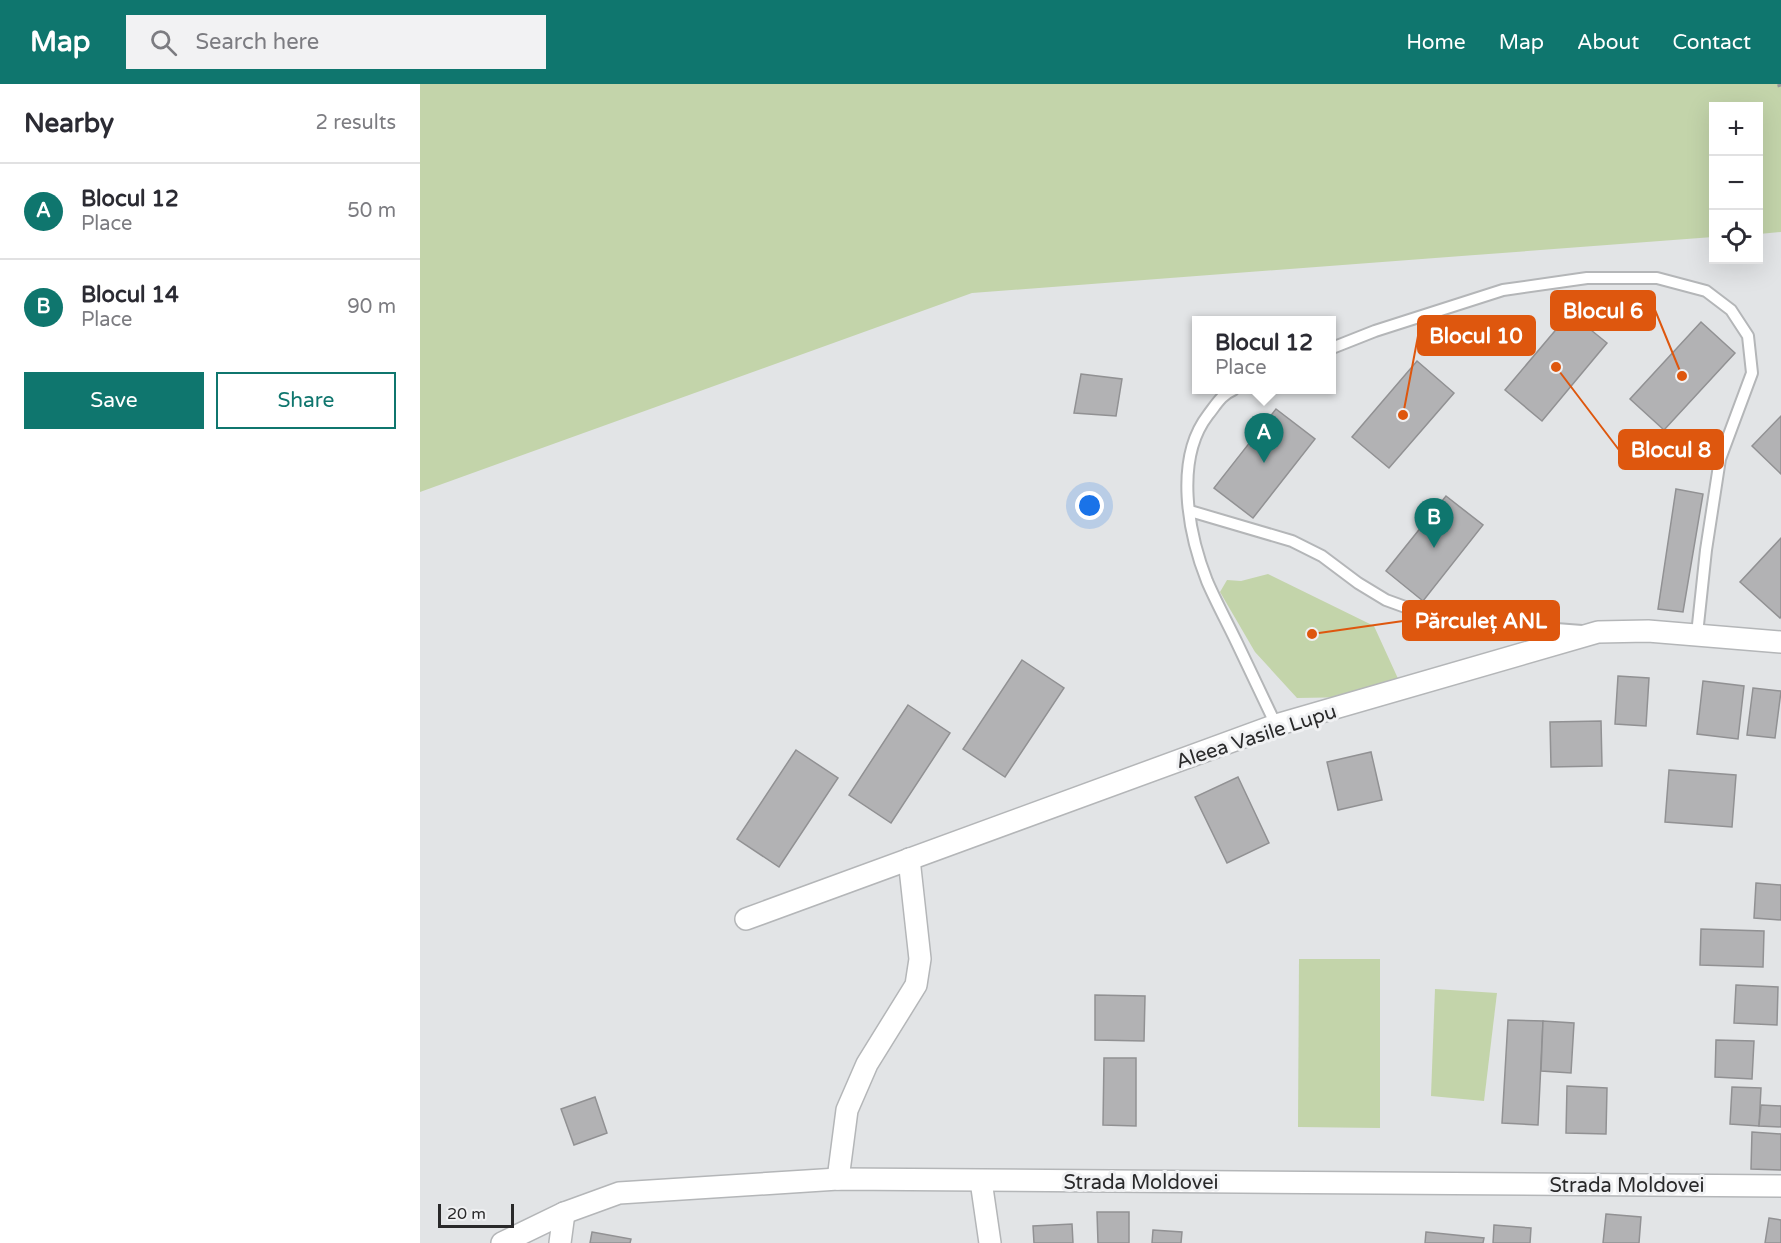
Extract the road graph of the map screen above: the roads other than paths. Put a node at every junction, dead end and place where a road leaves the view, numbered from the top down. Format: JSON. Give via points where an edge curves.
{"nodes":[{"id":1,"x":1336,"y":346,"type":"edge"},
{"id":2,"x":1224,"y":394,"type":"edge"},
{"id":3,"x":1190,"y":512,"type":"junction"},
{"id":4,"x":1598,"y":632,"type":"junction"},
{"id":5,"x":1697,"y":634,"type":"junction"},
{"id":6,"x":1781,"y":642,"type":"edge"},
{"id":7,"x":1276,"y":725,"type":"junction"},
{"id":8,"x":909,"y":859,"type":"junction"},
{"id":9,"x":747,"y":919,"type":"dead end"},
{"id":10,"x":838,"y":1179,"type":"junction"},
{"id":11,"x":981,"y":1181,"type":"junction"},
{"id":12,"x":1781,"y":1186,"type":"edge"},
{"id":13,"x":564,"y":1213,"type":"junction"},
{"id":14,"x":506,"y":1241,"type":"edge"},
{"id":15,"x":560,"y":1243,"type":"edge"},
{"id":16,"x":990,"y":1243,"type":"edge"}],
"edges":[{"from":1,"to":5,"type":"lane","via":[[1503,290],[1587,278],[1657,278],[1706,291],[1731,310],[1748,336],[1752,373],[1720,459]]},
{"from":2,"to":3,"type":"lane","via":[[1199,426],[1190,453],[1186,483]]},
{"from":3,"to":4,"type":"lane","via":[[1292,542],[1322,556],[1386,600],[1441,620]]},
{"from":3,"to":7,"type":"lane","via":[[1208,582]]},
{"from":4,"to":5,"type":"street","name":"Aleea Vasile Lupu"},
{"from":4,"to":7,"type":"street","name":"Aleea Vasile Lupu"},
{"from":5,"to":6,"type":"street","name":"Aleea Vasile Lupu"},
{"from":7,"to":8,"type":"street","name":"Aleea Vasile Lupu"},
{"from":8,"to":9,"type":"street","name":"Aleea Vasile Lupu"},
{"from":8,"to":10,"type":"street","via":[[920,959],[916,985],[867,1064],[847,1110]]},
{"from":10,"to":11,"type":"street","name":"Strada Moldovei"},
{"from":10,"to":13,"type":"street","name":"Strada Moldovei","via":[[619,1193]]},
{"from":11,"to":12,"type":"street","name":"Strada Moldovei"},
{"from":11,"to":16,"type":"street"},
{"from":13,"to":14,"type":"street","name":"Strada Moldovei"},
{"from":13,"to":15,"type":"street"}]}
